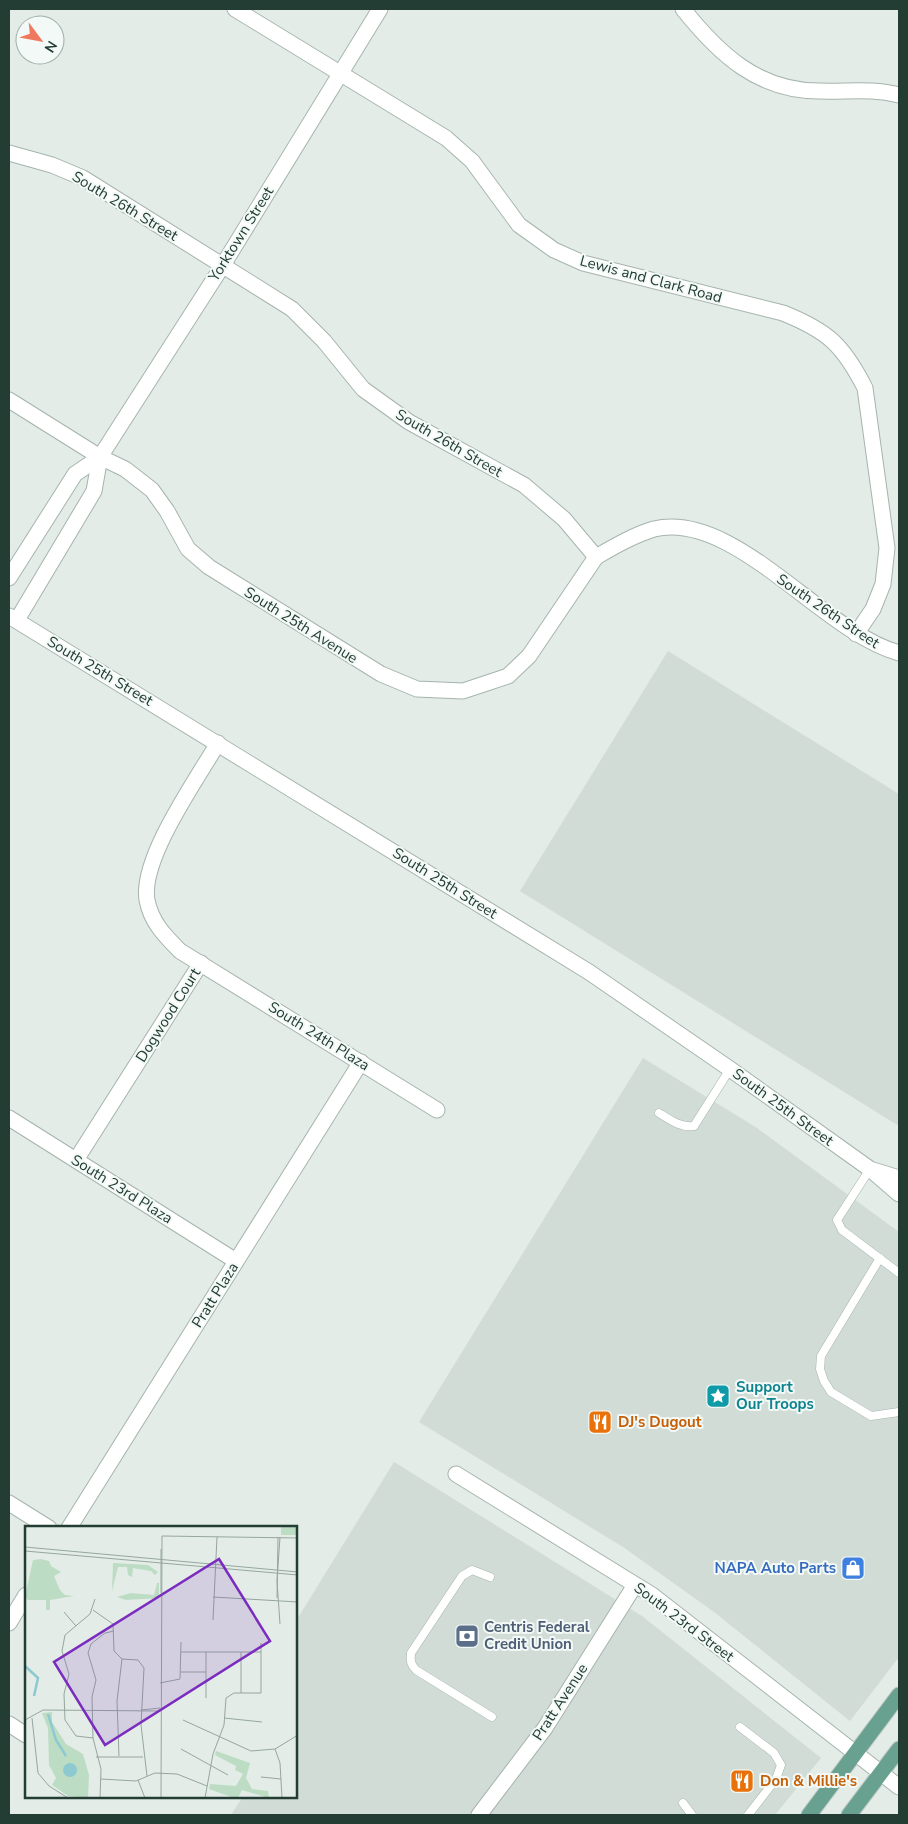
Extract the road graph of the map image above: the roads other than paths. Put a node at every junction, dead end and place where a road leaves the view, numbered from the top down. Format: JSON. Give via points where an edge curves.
{"nodes":[{"id":1,"x":235,"y":9,"type":"edge"},
{"id":2,"x":380,"y":9,"type":"edge"},
{"id":3,"x":683,"y":9,"type":"edge"},
{"id":4,"x":340,"y":73,"type":"junction"},
{"id":5,"x":899,"y":95,"type":"edge"},
{"id":6,"x":9,"y":153,"type":"edge"},
{"id":7,"x":223,"y":265,"type":"junction"},
{"id":8,"x":9,"y":400,"type":"edge"},
{"id":9,"x":100,"y":457,"type":"junction"},
{"id":10,"x":596,"y":557,"type":"junction"},
{"id":11,"x":9,"y":578,"type":"edge"},
{"id":12,"x":13,"y":618,"type":"edge"},
{"id":13,"x":856,"y":634,"type":"junction"},
{"id":14,"x":899,"y":653,"type":"edge"},
{"id":15,"x":218,"y":744,"type":"junction"},
{"id":16,"x":201,"y":964,"type":"junction"},
{"id":17,"x":360,"y":1062,"type":"junction"},
{"id":18,"x":730,"y":1069,"type":"junction"},
{"id":19,"x":437,"y":1110,"type":"dead end"},
{"id":20,"x":659,"y":1113,"type":"dead end"},
{"id":21,"x":9,"y":1118,"type":"edge"},
{"id":22,"x":76,"y":1160,"type":"junction"},
{"id":23,"x":870,"y":1169,"type":"junction"},
{"id":24,"x":899,"y":1178,"type":"edge"},
{"id":25,"x":899,"y":1194,"type":"edge"},
{"id":26,"x":880,"y":1258,"type":"junction"},
{"id":27,"x":236,"y":1261,"type":"junction"},
{"id":28,"x":899,"y":1273,"type":"edge"},
{"id":29,"x":899,"y":1412,"type":"edge"},
{"id":30,"x":456,"y":1474,"type":"dead end"},
{"id":31,"x":9,"y":1502,"type":"edge"},
{"id":32,"x":47,"y":1526,"type":"edge"},
{"id":33,"x":70,"y":1526,"type":"edge"},
{"id":34,"x":490,"y":1577,"type":"dead end"},
{"id":35,"x":635,"y":1585,"type":"junction"},
{"id":36,"x":25,"y":1597,"type":"edge"},
{"id":37,"x":9,"y":1623,"type":"edge"},
{"id":38,"x":899,"y":1695,"type":"edge"},
{"id":39,"x":492,"y":1717,"type":"dead end"},
{"id":40,"x":9,"y":1724,"type":"edge"},
{"id":41,"x":740,"y":1727,"type":"dead end"},
{"id":42,"x":25,"y":1734,"type":"edge"},
{"id":43,"x":899,"y":1749,"type":"edge"},
{"id":44,"x":855,"y":1753,"type":"junction"},
{"id":45,"x":881,"y":1773,"type":"junction"},
{"id":46,"x":899,"y":1787,"type":"edge"},
{"id":47,"x":683,"y":1802,"type":"dead end"},
{"id":48,"x":479,"y":1815,"type":"edge"},
{"id":49,"x":692,"y":1815,"type":"edge"},
{"id":50,"x":748,"y":1815,"type":"edge"},
{"id":51,"x":809,"y":1815,"type":"edge"},
{"id":52,"x":850,"y":1815,"type":"edge"}],
"edges":[{"from":1,"to":4,"type":"street","name":"Lewis and Clark Road"},
{"from":2,"to":4,"type":"street","name":"Yorktown Street"},
{"from":3,"to":5,"type":"street","via":[[703,34],[741,69],[781,86],[817,91],[879,90]]},
{"from":4,"to":7,"type":"street","name":"Yorktown Street"},
{"from":4,"to":13,"type":"street","name":"Lewis and Clark Road","via":[[446,138],[472,162],[519,225],[554,250],[583,263],[783,313],[812,324],[838,345],[853,364],[865,388],[887,548],[883,584],[873,609]]},
{"from":6,"to":7,"type":"street","name":"South 26th Street","via":[[83,178]]},
{"from":7,"to":9,"type":"street","name":"Yorktown Street"},
{"from":7,"to":10,"type":"street","name":"South 26th Street","via":[[292,309],[324,341],[363,389],[408,422],[524,485],[564,519]]},
{"from":8,"to":9,"type":"street","name":"South 25th Avenue"},
{"from":9,"to":10,"type":"street","name":"South 25th Avenue","via":[[125,469],[152,490],[188,549],[209,567],[381,674],[417,689],[463,691],[508,676],[529,656]]},
{"from":9,"to":11,"type":"street","name":"Yorktown Street","via":[[75,474]]},
{"from":9,"to":12,"type":"street","name":"Yorktown Street","via":[[94,491]]},
{"from":10,"to":13,"type":"street","name":"South 26th Street","via":[[615,545],[656,529],[700,532],[748,555]]},
{"from":12,"to":15,"type":"street","name":"South 25th Street"},
{"from":13,"to":14,"type":"street","name":"South 26th Street"},
{"from":15,"to":16,"type":"street","name":"Dogwood Court","via":[[155,853],[147,898],[152,917],[163,935]]},
{"from":15,"to":18,"type":"street","name":"South 25th Street","via":[[589,972]]},
{"from":16,"to":17,"type":"street","name":"South 24th Plaza"},
{"from":16,"to":22,"type":"street","name":"Dogwood Court"},
{"from":17,"to":19,"type":"street","name":"South 24th Plaza"},
{"from":17,"to":27,"type":"street","name":"Pratt Plaza"},
{"from":18,"to":20,"type":"lane","via":[[694,1126],[675,1123]]},
{"from":18,"to":23,"type":"street","name":"South 25th Street"},
{"from":21,"to":22,"type":"street","name":"South 23rd Plaza"},
{"from":22,"to":27,"type":"street","name":"South 23rd Plaza"},
{"from":23,"to":24,"type":"street","name":"South 25th Street"},
{"from":23,"to":25,"type":"street","name":"South 25th Street"},
{"from":23,"to":26,"type":"lane","via":[[837,1220],[842,1230]]},
{"from":26,"to":28,"type":"lane"},
{"from":26,"to":29,"type":"lane","via":[[821,1356],[820,1369],[831,1392],[871,1416]]},
{"from":27,"to":33,"type":"street","name":"Pratt Plaza"},
{"from":30,"to":35,"type":"street","name":"South 23rd Street"},
{"from":31,"to":32,"type":"street"},
{"from":34,"to":39,"type":"lane","via":[[472,1570],[462,1576],[410,1659],[416,1670]]},
{"from":35,"to":44,"type":"street","name":"South 23rd Street"},
{"from":35,"to":48,"type":"street","name":"Pratt Avenue","via":[[545,1728]]},
{"from":36,"to":37,"type":"street"},
{"from":38,"to":44,"type":"main road"},
{"from":40,"to":42,"type":"street"},
{"from":41,"to":50,"type":"lane","via":[[774,1754],[781,1765],[776,1779]]},
{"from":43,"to":45,"type":"main road"},
{"from":44,"to":45,"type":"street","name":"South 23rd Street"},
{"from":44,"to":51,"type":"main road"},
{"from":45,"to":46,"type":"street","name":"South 23rd Street"},
{"from":45,"to":52,"type":"main road"},
{"from":47,"to":49,"type":"lane"}]}
